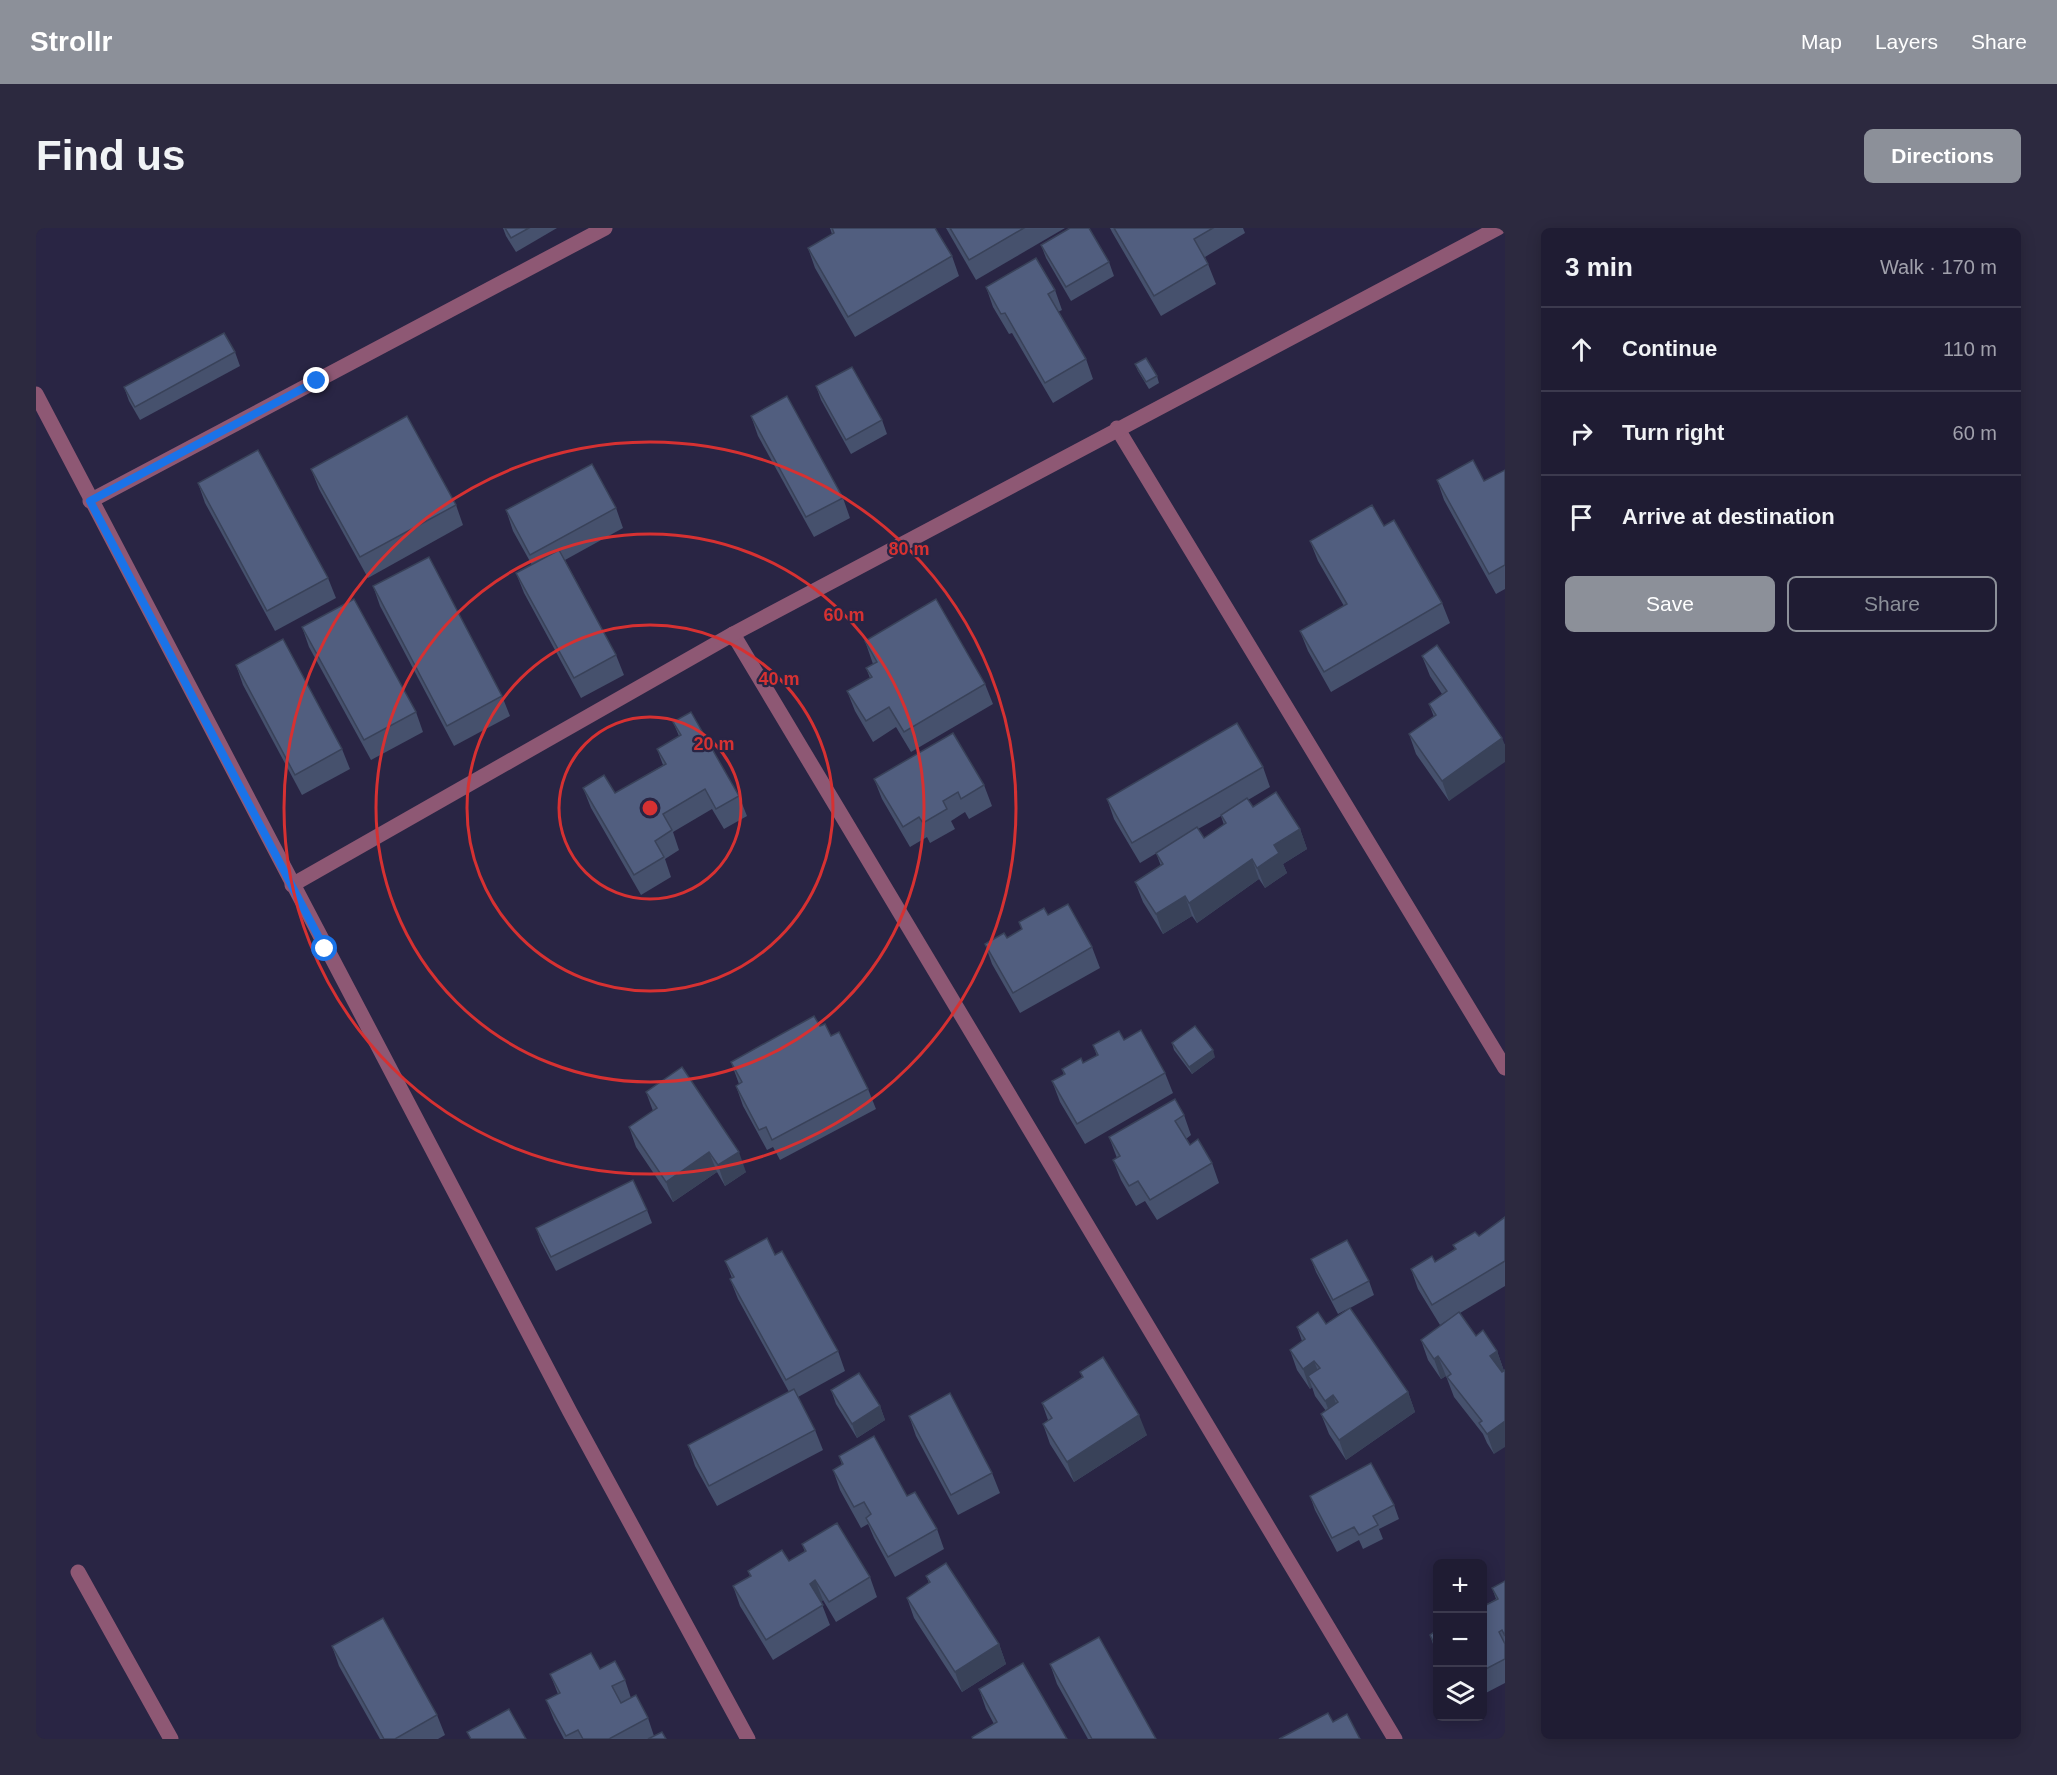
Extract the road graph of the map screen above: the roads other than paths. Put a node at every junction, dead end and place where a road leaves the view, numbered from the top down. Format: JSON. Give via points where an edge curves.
{"nodes":[{"id":1,"x":605,"y":228,"type":"edge"},
{"id":2,"x":1498,"y":228,"type":"edge"},
{"id":3,"x":36,"y":394,"type":"edge"},
{"id":4,"x":1117,"y":428,"type":"junction"},
{"id":5,"x":90,"y":501,"type":"junction"},
{"id":6,"x":733,"y":634,"type":"junction"},
{"id":7,"x":292,"y":885,"type":"junction"},
{"id":8,"x":1505,"y":1068,"type":"edge"},
{"id":9,"x":78,"y":1572,"type":"dead end"},
{"id":10,"x":171,"y":1739,"type":"edge"},
{"id":11,"x":748,"y":1739,"type":"edge"},
{"id":12,"x":1395,"y":1739,"type":"edge"}],
"edges":[{"from":1,"to":5,"type":"street"},
{"from":2,"to":4,"type":"street"},
{"from":3,"to":5,"type":"street"},
{"from":4,"to":6,"type":"street"},
{"from":4,"to":8,"type":"street"},
{"from":5,"to":7,"type":"street"},
{"from":6,"to":7,"type":"street"},
{"from":6,"to":12,"type":"street"},
{"from":7,"to":11,"type":"street"},
{"from":9,"to":10,"type":"street"}]}
